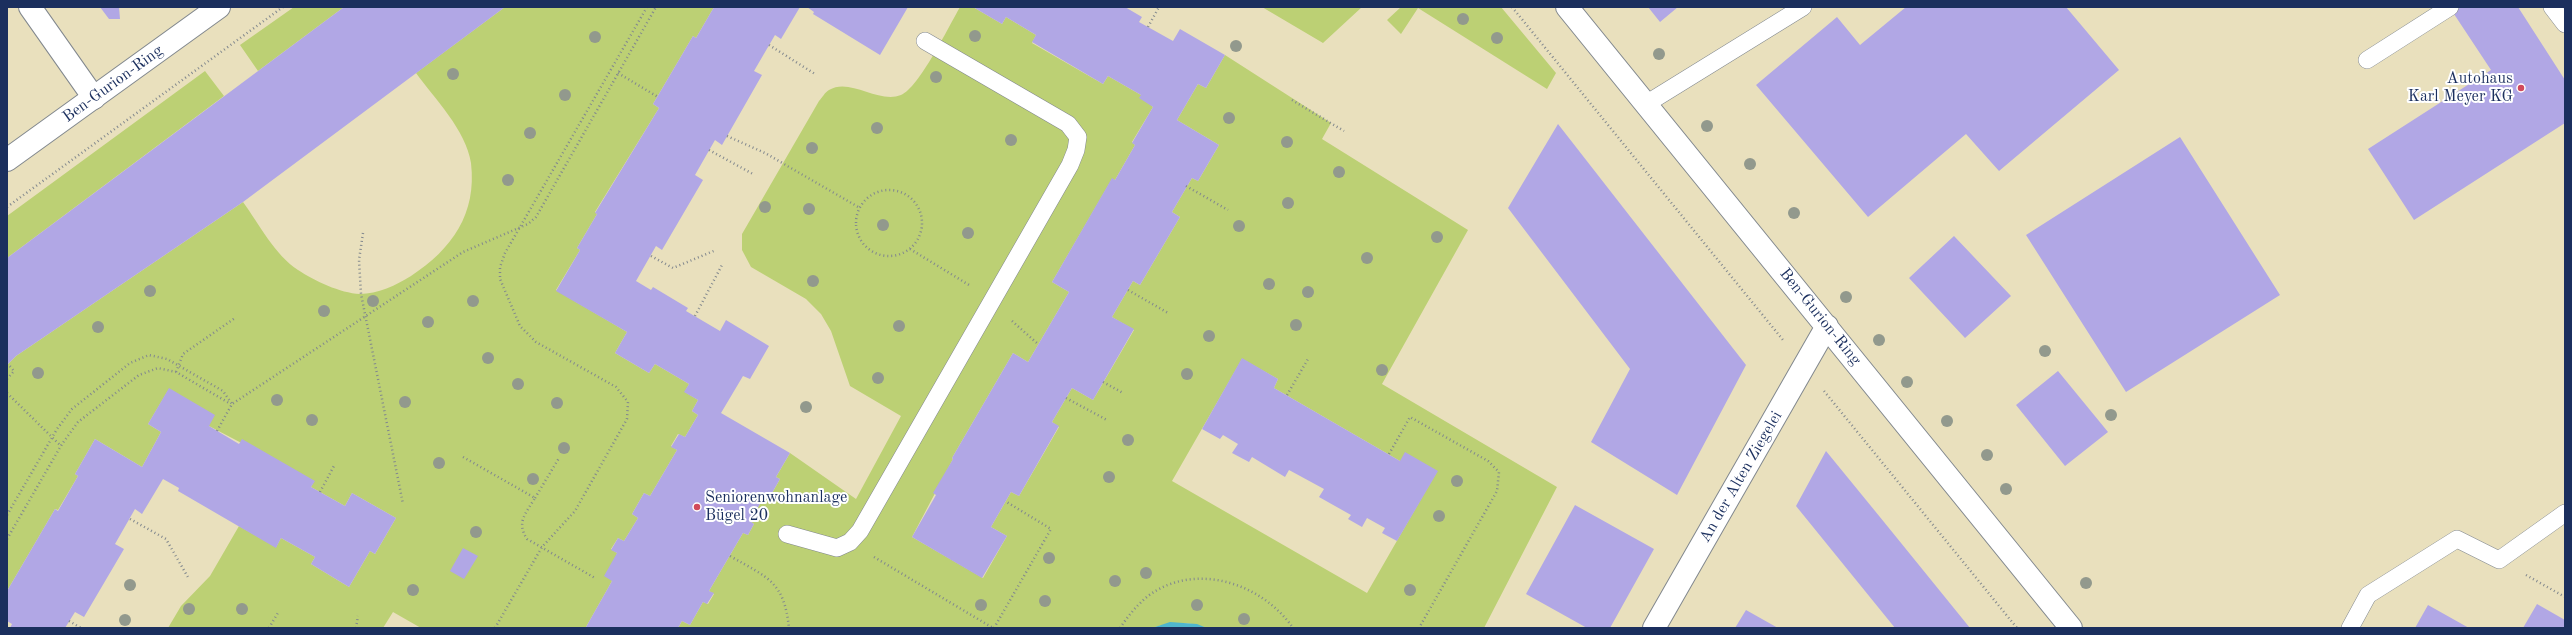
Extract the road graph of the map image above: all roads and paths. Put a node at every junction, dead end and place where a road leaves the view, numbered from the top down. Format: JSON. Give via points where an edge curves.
{"nodes":[{"id":1,"x":30,"y":7,"type":"edge"},
{"id":2,"x":219,"y":7,"type":"edge"},
{"id":3,"x":283,"y":7,"type":"edge"},
{"id":4,"x":647,"y":7,"type":"edge"},
{"id":5,"x":656,"y":7,"type":"edge"},
{"id":6,"x":1159,"y":7,"type":"edge"},
{"id":7,"x":1512,"y":7,"type":"edge"},
{"id":8,"x":1567,"y":7,"type":"edge"},
{"id":9,"x":1803,"y":7,"type":"edge"},
{"id":10,"x":2450,"y":7,"type":"edge"},
{"id":11,"x":2552,"y":7,"type":"edge"},
{"id":12,"x":2565,"y":24,"type":"edge"},
{"id":13,"x":1148,"y":27,"type":"dead end"},
{"id":14,"x":925,"y":41,"type":"dead end"},
{"id":15,"x":769,"y":45,"type":"dead end"},
{"id":16,"x":2367,"y":60,"type":"dead end"},
{"id":17,"x":618,"y":73,"type":"junction"},
{"id":18,"x":814,"y":74,"type":"dead end"},
{"id":19,"x":658,"y":97,"type":"dead end"},
{"id":20,"x":94,"y":98,"type":"junction"},
{"id":21,"x":1292,"y":100,"type":"dead end"},
{"id":22,"x":1646,"y":104,"type":"junction"},
{"id":23,"x":1344,"y":131,"type":"dead end"},
{"id":24,"x":727,"y":136,"type":"dead end"},
{"id":25,"x":709,"y":150,"type":"dead end"},
{"id":26,"x":7,"y":160,"type":"edge"},
{"id":27,"x":753,"y":174,"type":"dead end"},
{"id":28,"x":1186,"y":186,"type":"dead end"},
{"id":29,"x":7,"y":207,"type":"edge"},
{"id":30,"x":860,"y":208,"type":"junction"},
{"id":31,"x":1228,"y":210,"type":"dead end"},
{"id":32,"x":519,"y":228,"type":"junction"},
{"id":33,"x":363,"y":233,"type":"dead end"},
{"id":34,"x":716,"y":250,"type":"dead end"},
{"id":35,"x":651,"y":256,"type":"dead end"},
{"id":36,"x":722,"y":265,"type":"dead end"},
{"id":37,"x":1128,"y":290,"type":"dead end"},
{"id":38,"x":1168,"y":313,"type":"dead end"},
{"id":39,"x":694,"y":316,"type":"dead end"},
{"id":40,"x":365,"y":317,"type":"junction"},
{"id":41,"x":235,"y":318,"type":"dead end"},
{"id":42,"x":1827,"y":326,"type":"junction"},
{"id":43,"x":1308,"y":359,"type":"dead end"},
{"id":44,"x":8,"y":364,"type":"dead end"},
{"id":45,"x":178,"y":365,"type":"junction"},
{"id":46,"x":1804,"y":366,"type":"junction"},
{"id":47,"x":176,"y":372,"type":"junction"},
{"id":48,"x":7,"y":379,"type":"edge"},
{"id":49,"x":1103,"y":382,"type":"dead end"},
{"id":50,"x":7,"y":393,"type":"edge"},
{"id":51,"x":1123,"y":393,"type":"dead end"},
{"id":52,"x":1287,"y":395,"type":"dead end"},
{"id":53,"x":1066,"y":398,"type":"dead end"},
{"id":54,"x":232,"y":404,"type":"junction"},
{"id":55,"x":1107,"y":420,"type":"dead end"},
{"id":56,"x":217,"y":431,"type":"dead end"},
{"id":57,"x":52,"y":436,"type":"junction"},
{"id":58,"x":61,"y":446,"type":"junction"},
{"id":59,"x":1389,"y":454,"type":"dead end"},
{"id":60,"x":463,"y":456,"type":"dead end"},
{"id":61,"x":559,"y":458,"type":"dead end"},
{"id":62,"x":335,"y":464,"type":"dead end"},
{"id":63,"x":320,"y":492,"type":"dead end"},
{"id":64,"x":535,"y":498,"type":"junction"},
{"id":65,"x":1005,"y":501,"type":"dead end"},
{"id":66,"x":403,"y":504,"type":"dead end"},
{"id":67,"x":2565,"y":513,"type":"edge"},
{"id":68,"x":7,"y":515,"type":"edge"},
{"id":69,"x":130,"y":519,"type":"dead end"},
{"id":70,"x":787,"y":534,"type":"dead end"},
{"id":71,"x":7,"y":538,"type":"edge"},
{"id":72,"x":850,"y":542,"type":"junction"},
{"id":73,"x":542,"y":547,"type":"junction"},
{"id":74,"x":730,"y":556,"type":"dead end"},
{"id":75,"x":2499,"y":560,"type":"junction"},
{"id":76,"x":595,"y":578,"type":"dead end"},
{"id":77,"x":189,"y":579,"type":"dead end"},
{"id":78,"x":2565,"y":597,"type":"edge"},
{"id":79,"x":279,"y":611,"type":"dead end"},
{"id":80,"x":358,"y":616,"type":"dead end"},
{"id":81,"x":69,"y":621,"type":"dead end"},
{"id":82,"x":81,"y":628,"type":"edge"},
{"id":83,"x":269,"y":628,"type":"edge"},
{"id":84,"x":356,"y":628,"type":"edge"},
{"id":85,"x":495,"y":628,"type":"edge"},
{"id":86,"x":789,"y":628,"type":"edge"},
{"id":87,"x":993,"y":628,"type":"edge"},
{"id":88,"x":1120,"y":628,"type":"edge"},
{"id":89,"x":1293,"y":628,"type":"edge"},
{"id":90,"x":1420,"y":628,"type":"edge"},
{"id":91,"x":1654,"y":628,"type":"edge"},
{"id":92,"x":2017,"y":628,"type":"edge"},
{"id":93,"x":2071,"y":628,"type":"edge"},
{"id":94,"x":2350,"y":628,"type":"edge"}],
"edges":[{"from":1,"to":20,"type":"street"},
{"from":2,"to":20,"type":"street","name":"Ben-Gurion-Ring"},
{"from":3,"to":29,"type":"path"},
{"from":4,"to":32,"type":"path"},
{"from":5,"to":17,"type":"path"},
{"from":6,"to":13,"type":"path"},
{"from":7,"to":46,"type":"path"},
{"from":8,"to":22,"type":"street","name":"Ben-Gurion-Ring"},
{"from":9,"to":22,"type":"lane"},
{"from":10,"to":16,"type":"lane"},
{"from":11,"to":12,"type":"lane"},
{"from":14,"to":72,"type":"lane","via":[[1068,124],[1078,137],[1076,150],[1059,185],[864,524]]},
{"from":15,"to":18,"type":"path"},
{"from":17,"to":19,"type":"path"},
{"from":17,"to":32,"type":"path","via":[[536,217]]},
{"from":20,"to":26,"type":"street","name":"Ben-Gurion-Ring"},
{"from":21,"to":23,"type":"path"},
{"from":22,"to":42,"type":"street","name":"Ben-Gurion-Ring"},
{"from":24,"to":30,"type":"path","via":[[765,153]]},
{"from":25,"to":27,"type":"path"},
{"from":28,"to":31,"type":"path"},
{"from":30,"to":30,"type":"path","via":[[868,197],[880,192],[893,190],[906,195],[916,203],[921,214],[922,227],[918,239],[910,249],[899,255],[886,256],[875,253],[864,245],[858,233],[856,220]]},
{"from":32,"to":40,"type":"path","via":[[463,252]]},
{"from":32,"to":73,"type":"path","via":[[500,266],[500,279],[520,326],[536,342],[616,387],[628,402],[627,419],[575,511]]},
{"from":33,"to":40,"type":"path","via":[[360,260]]},
{"from":34,"to":35,"type":"path","via":[[673,268]]},
{"from":36,"to":39,"type":"path"},
{"from":37,"to":38,"type":"path"},
{"from":40,"to":54,"type":"path"},
{"from":40,"to":66,"type":"path"},
{"from":41,"to":45,"type":"path","via":[[183,354]]},
{"from":42,"to":46,"type":"street","name":"An der Alten Ziegelei"},
{"from":42,"to":93,"type":"street","name":"Ben-Gurion-Ring"},
{"from":43,"to":52,"type":"path"},
{"from":44,"to":48,"type":"path","via":[[14,371]]},
{"from":45,"to":47,"type":"path"},
{"from":45,"to":54,"type":"path","via":[[223,391]]},
{"from":45,"to":57,"type":"path","via":[[167,358],[149,355],[130,363],[72,409]]},
{"from":46,"to":91,"type":"street","name":"An der Alten Ziegelei"},
{"from":46,"to":92,"type":"path"},
{"from":47,"to":54,"type":"path"},
{"from":47,"to":58,"type":"path","via":[[158,368],[138,375],[78,422]]},
{"from":49,"to":51,"type":"path"},
{"from":50,"to":57,"type":"path"},
{"from":53,"to":55,"type":"path"},
{"from":54,"to":56,"type":"path"},
{"from":57,"to":58,"type":"path"},
{"from":57,"to":68,"type":"path"},
{"from":58,"to":71,"type":"path"},
{"from":59,"to":90,"type":"path","via":[[1410,417],[1488,461],[1499,472],[1497,491]]},
{"from":60,"to":64,"type":"path"},
{"from":61,"to":64,"type":"path"},
{"from":62,"to":63,"type":"path"},
{"from":64,"to":73,"type":"path","via":[[522,520],[522,530],[527,539]]},
{"from":65,"to":87,"type":"path","via":[[1051,529]]},
{"from":67,"to":75,"type":"lane"},
{"from":69,"to":77,"type":"path","via":[[166,539]]},
{"from":70,"to":72,"type":"lane","via":[[837,548]]},
{"from":72,"to":87,"type":"path"},
{"from":73,"to":76,"type":"path"},
{"from":73,"to":85,"type":"path"},
{"from":74,"to":86,"type":"path","via":[[779,589],[787,606]]},
{"from":75,"to":78,"type":"path"},
{"from":75,"to":94,"type":"lane","via":[[2457,539],[2368,595]]},
{"from":79,"to":83,"type":"path"},
{"from":80,"to":84,"type":"path"},
{"from":81,"to":82,"type":"path"},
{"from":88,"to":89,"type":"path","via":[[1131,612],[1149,596],[1168,585],[1195,579],[1219,580],[1243,586],[1264,597]]}]}
